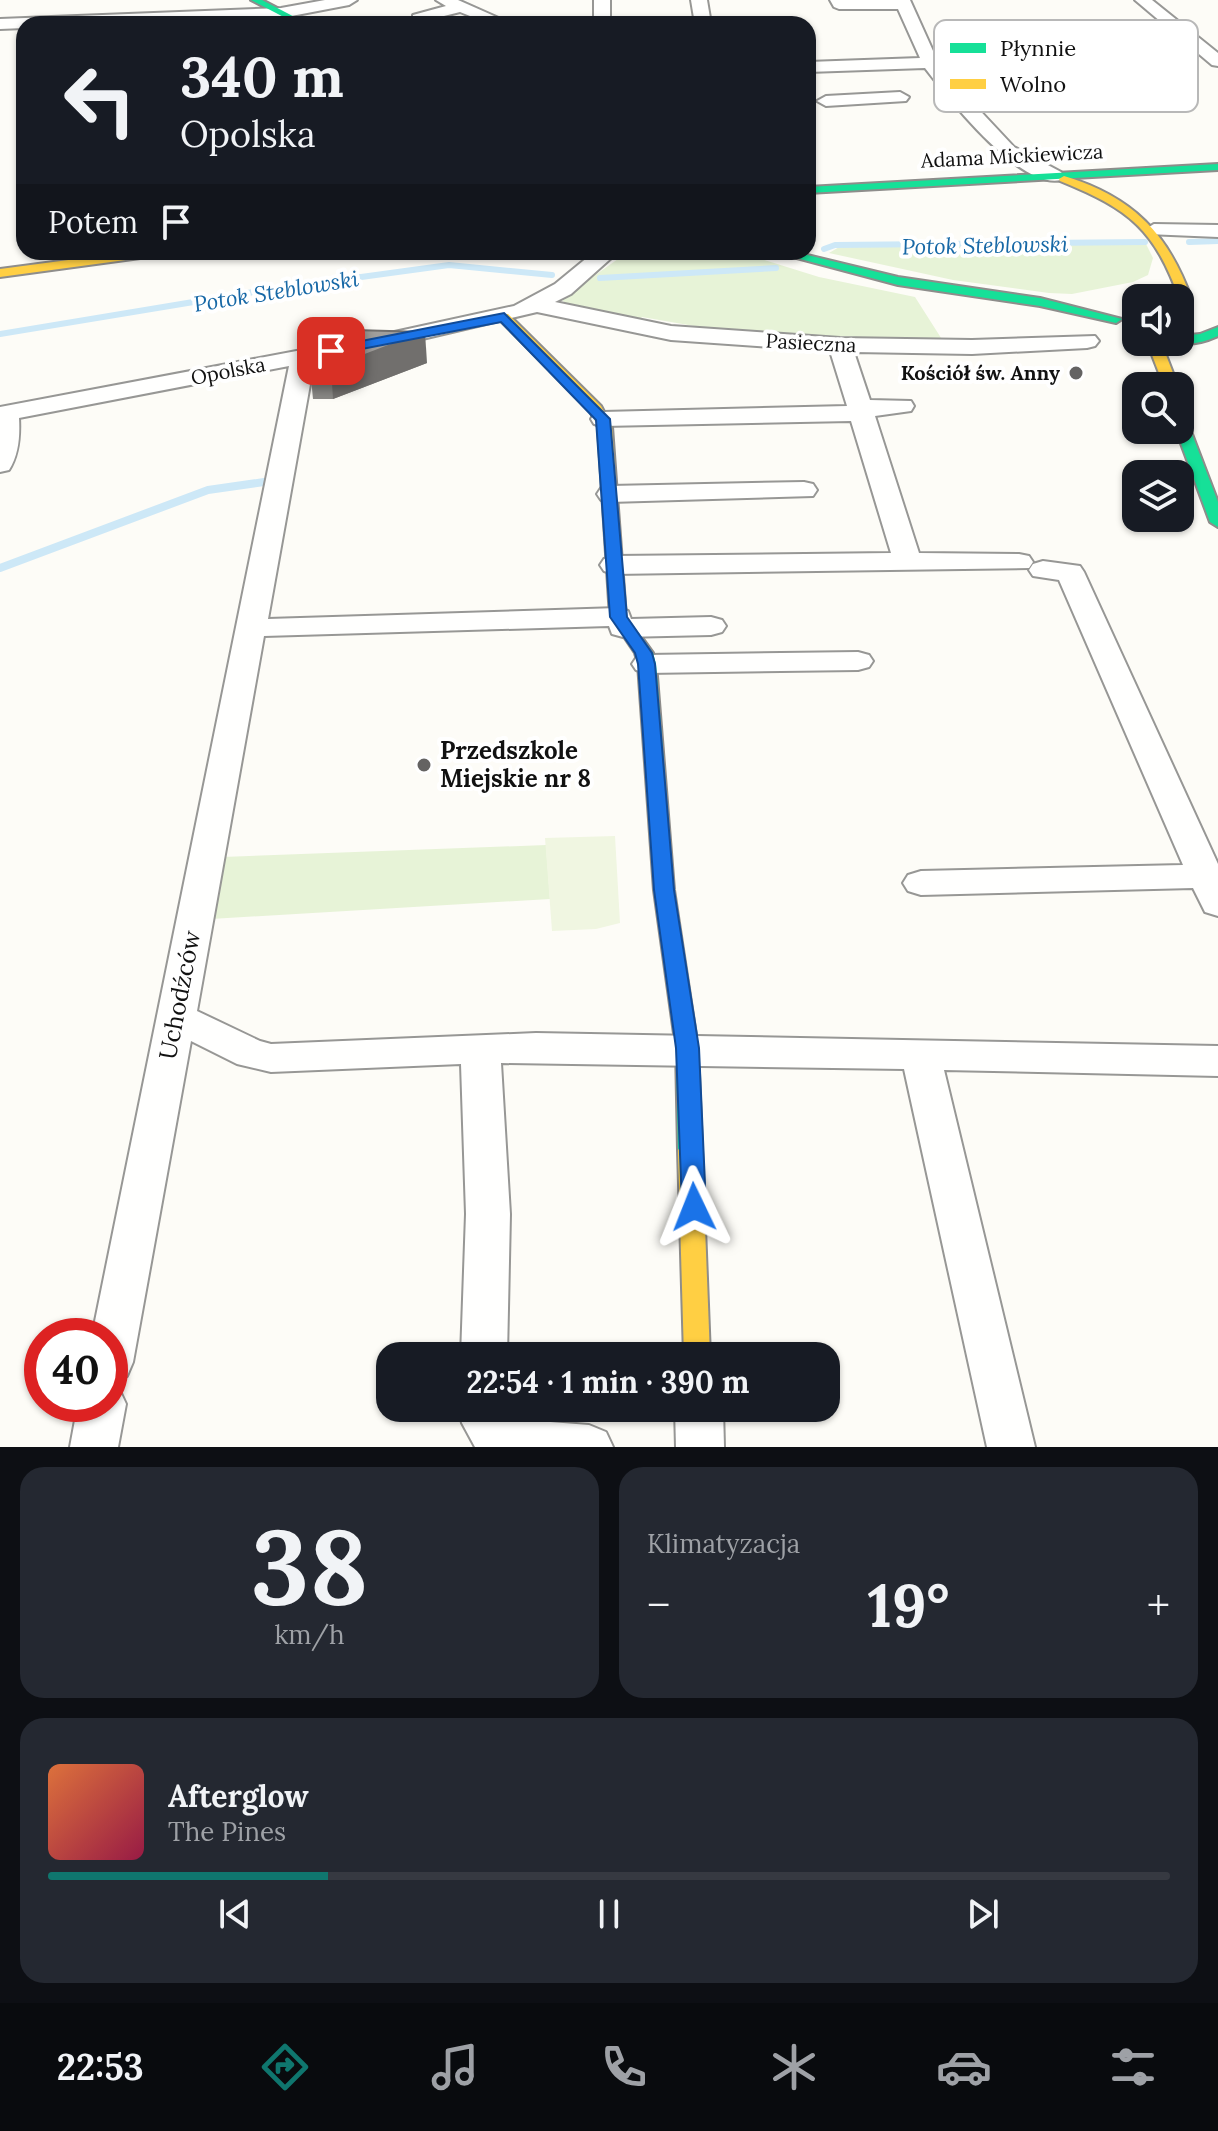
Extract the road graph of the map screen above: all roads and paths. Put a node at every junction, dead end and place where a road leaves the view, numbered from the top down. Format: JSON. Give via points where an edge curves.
{"nodes":[{"id":1,"x":255,"y":0,"type":"edge"},
{"id":2,"x":349,"y":0,"type":"edge"},
{"id":3,"x":444,"y":0,"type":"edge"},
{"id":4,"x":838,"y":0,"type":"edge"},
{"id":5,"x":1143,"y":0,"type":"edge"},
{"id":6,"x":903,"y":2,"type":"edge"},
{"id":7,"x":462,"y":7,"type":"junction"},
{"id":8,"x":281,"y":13,"type":"junction"},
{"id":9,"x":204,"y":16,"type":"edge"},
{"id":10,"x":287,"y":16,"type":"edge"},
{"id":11,"x":427,"y":16,"type":"edge"},
{"id":12,"x":484,"y":16,"type":"edge"},
{"id":13,"x":1168,"y":20,"type":"edge"},
{"id":14,"x":1198,"y":45,"type":"edge"},
{"id":15,"x":1218,"y":61,"type":"edge"},
{"id":16,"x":930,"y":63,"type":"junction"},
{"id":17,"x":816,"y":67,"type":"edge"},
{"id":18,"x":934,"y":68,"type":"edge"},
{"id":19,"x":900,"y":97,"type":"dead end"},
{"id":20,"x":817,"y":101,"type":"edge"},
{"id":21,"x":973,"y":112,"type":"edge"},
{"id":22,"x":1218,"y":167,"type":"edge"},
{"id":23,"x":1054,"y":176,"type":"junction"},
{"id":24,"x":816,"y":190,"type":"edge"},
{"id":25,"x":1154,"y":230,"type":"junction"},
{"id":26,"x":1218,"y":231,"type":"edge"},
{"id":27,"x":49,"y":260,"type":"edge"},
{"id":28,"x":596,"y":260,"type":"edge"},
{"id":29,"x":809,"y":260,"type":"edge"},
{"id":30,"x":1173,"y":265,"type":"junction"},
{"id":31,"x":0,"y":273,"type":"edge"},
{"id":32,"x":1167,"y":284,"type":"edge"},
{"id":33,"x":1182,"y":284,"type":"edge"},
{"id":34,"x":537,"y":305,"type":"junction"},
{"id":35,"x":1122,"y":308,"type":"edge"},
{"id":36,"x":1117,"y":312,"type":"junction"},
{"id":37,"x":504,"y":317,"type":"junction"},
{"id":38,"x":1122,"y":318,"type":"edge"},
{"id":39,"x":1218,"y":331,"type":"edge"},
{"id":40,"x":1194,"y":337,"type":"edge"},
{"id":41,"x":1087,"y":341,"type":"dead end"},
{"id":42,"x":840,"y":345,"type":"junction"},
{"id":43,"x":303,"y":357,"type":"junction"},
{"id":44,"x":902,"y":406,"type":"dead end"},
{"id":45,"x":3,"y":413,"type":"edge"},
{"id":46,"x":861,"y":413,"type":"junction"},
{"id":47,"x":603,"y":419,"type":"junction"},
{"id":48,"x":1189,"y":444,"type":"edge"},
{"id":49,"x":0,"y":464,"type":"edge"},
{"id":50,"x":804,"y":490,"type":"dead end"},
{"id":51,"x":610,"y":494,"type":"junction"},
{"id":52,"x":1218,"y":522,"type":"edge"},
{"id":53,"x":908,"y":561,"type":"junction"},
{"id":54,"x":614,"y":565,"type":"junction"},
{"id":55,"x":621,"y":622,"type":"junction"},
{"id":56,"x":711,"y":626,"type":"dead end"},
{"id":57,"x":249,"y":628,"type":"junction"},
{"id":58,"x":858,"y":661,"type":"dead end"},
{"id":59,"x":647,"y":664,"type":"junction"},
{"id":60,"x":921,"y":883,"type":"dead end"},
{"id":61,"x":1214,"y":885,"type":"edge"},
{"id":62,"x":176,"y":1017,"type":"junction"},
{"id":63,"x":687,"y":1048,"type":"junction"},
{"id":64,"x":480,"y":1049,"type":"junction"},
{"id":65,"x":921,"y":1055,"type":"junction"},
{"id":66,"x":1218,"y":1061,"type":"edge"},
{"id":67,"x":118,"y":1318,"type":"edge"},
{"id":68,"x":484,"y":1342,"type":"edge"},
{"id":69,"x":697,"y":1342,"type":"edge"},
{"id":70,"x":99,"y":1422,"type":"edge"},
{"id":71,"x":484,"y":1422,"type":"edge"},
{"id":72,"x":699,"y":1422,"type":"edge"},
{"id":73,"x":94,"y":1447,"type":"edge"},
{"id":74,"x":589,"y":1447,"type":"edge"},
{"id":75,"x":700,"y":1447,"type":"edge"},
{"id":76,"x":1011,"y":1447,"type":"edge"}],
"edges":[{"from":1,"to":8,"type":"street"},
{"from":2,"to":8,"type":"street"},
{"from":3,"to":7,"type":"street"},
{"from":4,"to":6,"type":"street"},
{"from":5,"to":13,"type":"street"},
{"from":6,"to":16,"type":"street"},
{"from":7,"to":11,"type":"street"},
{"from":7,"to":12,"type":"street"},
{"from":8,"to":9,"type":"street"},
{"from":8,"to":10,"type":"street"},
{"from":14,"to":15,"type":"street"},
{"from":16,"to":17,"type":"street"},
{"from":16,"to":18,"type":"street"},
{"from":19,"to":20,"type":"street"},
{"from":21,"to":23,"type":"street","via":[[1007,151]]},
{"from":22,"to":23,"type":"street","name":"Adama Mickiewicza"},
{"from":23,"to":24,"type":"street","name":"Adama Mickiewicza"},
{"from":23,"to":25,"type":"street","via":[[1121,205]]},
{"from":25,"to":26,"type":"street"},
{"from":25,"to":30,"type":"street"},
{"from":27,"to":31,"type":"street"},
{"from":28,"to":34,"type":"street"},
{"from":29,"to":36,"type":"street","via":[[940,288]]},
{"from":30,"to":32,"type":"street","via":[[1163,281]]},
{"from":30,"to":33,"type":"street"},
{"from":34,"to":37,"type":"street"},
{"from":34,"to":42,"type":"street","name":"Pasieczna","via":[[671,333]]},
{"from":35,"to":36,"type":"street"},
{"from":36,"to":38,"type":"street"},
{"from":37,"to":43,"type":"street","name":"Opolska"},
{"from":37,"to":47,"type":"street"},
{"from":39,"to":40,"type":"street"},
{"from":41,"to":42,"type":"street","name":"Pasieczna","via":[[972,347]]},
{"from":42,"to":46,"type":"street"},
{"from":43,"to":45,"type":"street","name":"Opolska"},
{"from":43,"to":57,"type":"street","name":"Uchodźców"},
{"from":44,"to":46,"type":"street","via":[[877,406]]},
{"from":45,"to":49,"type":"street","via":[[7,438]]},
{"from":46,"to":47,"type":"street"},
{"from":46,"to":53,"type":"street"},
{"from":47,"to":51,"type":"street"},
{"from":48,"to":52,"type":"street"},
{"from":50,"to":51,"type":"street"},
{"from":51,"to":54,"type":"street"},
{"from":53,"to":54,"type":"street"},
{"from":53,"to":61,"type":"street","via":[[1070,572]]},
{"from":54,"to":55,"type":"street"},
{"from":55,"to":56,"type":"street"},
{"from":55,"to":57,"type":"street"},
{"from":55,"to":59,"type":"street"},
{"from":57,"to":62,"type":"street","name":"Uchodźców"},
{"from":58,"to":59,"type":"street"},
{"from":59,"to":63,"type":"street","via":[[664,890]]},
{"from":60,"to":61,"type":"street"},
{"from":62,"to":64,"type":"street","via":[[251,1054],[271,1058]]},
{"from":62,"to":67,"type":"street","name":"Uchodźców"},
{"from":63,"to":64,"type":"street"},
{"from":63,"to":65,"type":"street"},
{"from":63,"to":69,"type":"street"},
{"from":64,"to":68,"type":"street","via":[[488,1214]]},
{"from":65,"to":66,"type":"street"},
{"from":65,"to":76,"type":"street"},
{"from":70,"to":73,"type":"street"},
{"from":71,"to":74,"type":"street","via":[[504,1440]]},
{"from":72,"to":75,"type":"street"}]}
